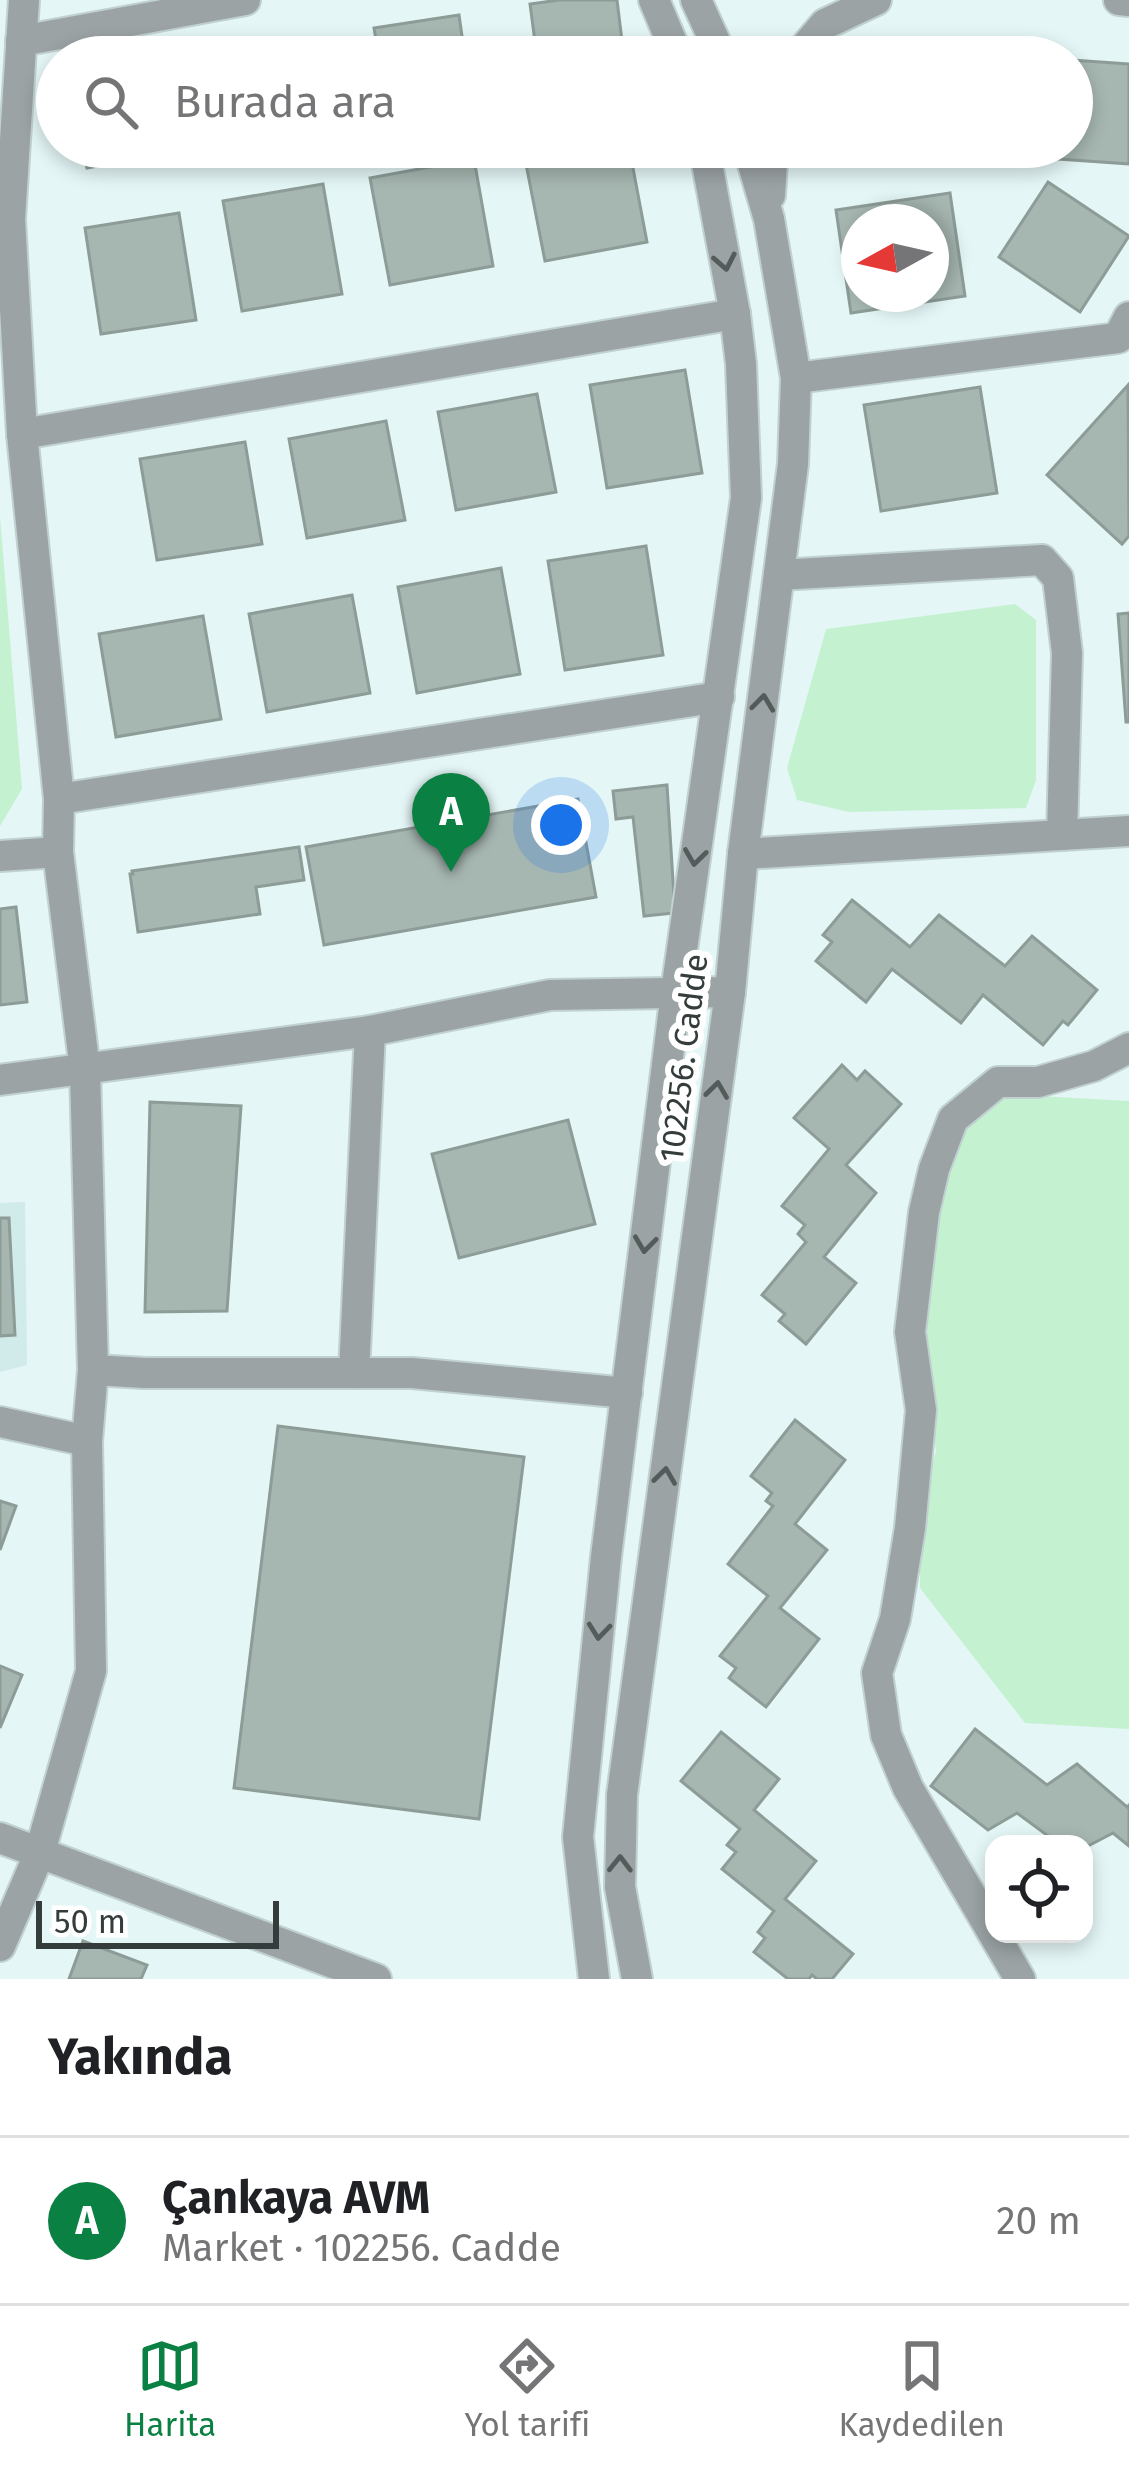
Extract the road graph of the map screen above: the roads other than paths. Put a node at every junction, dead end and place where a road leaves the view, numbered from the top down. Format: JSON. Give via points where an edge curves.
{"nodes":[{"id":1,"x":24,"y":0,"type":"edge"},
{"id":2,"x":245,"y":0,"type":"edge"},
{"id":3,"x":654,"y":0,"type":"edge"},
{"id":4,"x":696,"y":0,"type":"edge"},
{"id":5,"x":876,"y":0,"type":"edge"},
{"id":6,"x":1119,"y":0,"type":"edge"},
{"id":7,"x":1129,"y":1,"type":"edge"},
{"id":8,"x":48,"y":36,"type":"edge"},
{"id":9,"x":669,"y":36,"type":"edge"},
{"id":10,"x":712,"y":36,"type":"edge"},
{"id":11,"x":815,"y":36,"type":"edge"},
{"id":12,"x":36,"y":38,"type":"edge"},
{"id":13,"x":21,"y":41,"type":"junction"},
{"id":14,"x":708,"y":168,"type":"edge"},
{"id":15,"x":754,"y":168,"type":"edge"},
{"id":16,"x":772,"y":168,"type":"edge"},
{"id":17,"x":769,"y":219,"type":"junction"},
{"id":18,"x":5,"y":222,"type":"edge"},
{"id":19,"x":735,"y":314,"type":"junction"},
{"id":20,"x":1125,"y":333,"type":"edge"},
{"id":21,"x":796,"y":378,"type":"junction"},
{"id":22,"x":22,"y":434,"type":"junction"},
{"id":23,"x":779,"y":575,"type":"junction"},
{"id":24,"x":718,"y":697,"type":"junction"},
{"id":25,"x":59,"y":799,"type":"junction"},
{"id":26,"x":1129,"y":831,"type":"edge"},
{"id":27,"x":1062,"y":835,"type":"junction"},
{"id":28,"x":58,"y":852,"type":"junction"},
{"id":29,"x":743,"y":854,"type":"junction"},
{"id":30,"x":0,"y":856,"type":"edge"},
{"id":31,"x":676,"y":992,"type":"junction"},
{"id":32,"x":730,"y":992,"type":"junction"},
{"id":33,"x":370,"y":1031,"type":"junction"},
{"id":34,"x":1129,"y":1048,"type":"edge"},
{"id":35,"x":85,"y":1070,"type":"junction"},
{"id":36,"x":0,"y":1080,"type":"edge"},
{"id":37,"x":92,"y":1370,"type":"junction"},
{"id":38,"x":354,"y":1373,"type":"junction"},
{"id":39,"x":628,"y":1393,"type":"junction"},
{"id":40,"x":0,"y":1422,"type":"edge"},
{"id":41,"x":87,"y":1441,"type":"junction"},
{"id":42,"x":0,"y":1838,"type":"edge"},
{"id":43,"x":40,"y":1852,"type":"junction"},
{"id":44,"x":0,"y":1946,"type":"edge"},
{"id":45,"x":634,"y":1964,"type":"edge"},
{"id":46,"x":376,"y":1979,"type":"edge"},
{"id":47,"x":594,"y":1979,"type":"edge"},
{"id":48,"x":650,"y":1979,"type":"edge"},
{"id":49,"x":1020,"y":1979,"type":"edge"}],
"edges":[{"from":1,"to":13,"type":"street"},
{"from":2,"to":8,"type":"street"},
{"from":3,"to":9,"type":"street"},
{"from":4,"to":10,"type":"street"},
{"from":5,"to":11,"type":"street"},
{"from":6,"to":7,"type":"street"},
{"from":12,"to":13,"type":"street"},
{"from":13,"to":18,"type":"street"},
{"from":14,"to":19,"type":"street","name":"102256. Cadde","one_way":true},
{"from":15,"to":17,"type":"street","name":"102256. Cadde"},
{"from":16,"to":17,"type":"street"},
{"from":17,"to":21,"type":"street","name":"102256. Cadde"},
{"from":18,"to":22,"type":"street"},
{"from":19,"to":22,"type":"street"},
{"from":19,"to":24,"type":"street","name":"102256. Cadde","via":[[746,498]]},
{"from":20,"to":21,"type":"street"},
{"from":21,"to":23,"type":"street","name":"102256. Cadde"},
{"from":22,"to":25,"type":"street"},
{"from":23,"to":27,"type":"street","via":[[1042,560],[1058,578],[1067,653]]},
{"from":29,"to":23,"type":"street","name":"102256. Cadde","one_way":true},
{"from":24,"to":25,"type":"street"},
{"from":24,"to":31,"type":"street","name":"102256. Cadde","one_way":true},
{"from":25,"to":28,"type":"street"},
{"from":26,"to":27,"type":"street"},
{"from":27,"to":29,"type":"street"},
{"from":28,"to":30,"type":"street"},
{"from":28,"to":35,"type":"street"},
{"from":29,"to":32,"type":"street","name":"102256. Cadde"},
{"from":31,"to":32,"type":"street"},
{"from":31,"to":33,"type":"street","via":[[550,995]]},
{"from":31,"to":39,"type":"street","name":"102256. Cadde","one_way":true},
{"from":45,"to":32,"type":"street","name":"102256. Cadde","one_way":true,"via":[[620,1887],[622,1795]]},
{"from":33,"to":35,"type":"street"},
{"from":33,"to":38,"type":"street"},
{"from":34,"to":49,"type":"street","via":[[1038,1082],[998,1082],[952,1119],[924,1212],[910,1332],[921,1410],[895,1619],[877,1673],[886,1736],[908,1788]]},
{"from":35,"to":36,"type":"street"},
{"from":35,"to":37,"type":"street"},
{"from":37,"to":38,"type":"street"},
{"from":37,"to":41,"type":"street"},
{"from":38,"to":39,"type":"street"},
{"from":39,"to":47,"type":"street","name":"102256. Cadde","one_way":true,"via":[[578,1837]]},
{"from":40,"to":41,"type":"street"},
{"from":41,"to":43,"type":"street","via":[[92,1671]]},
{"from":42,"to":43,"type":"street"},
{"from":43,"to":44,"type":"street"},
{"from":43,"to":46,"type":"street"},
{"from":45,"to":48,"type":"street"}]}
